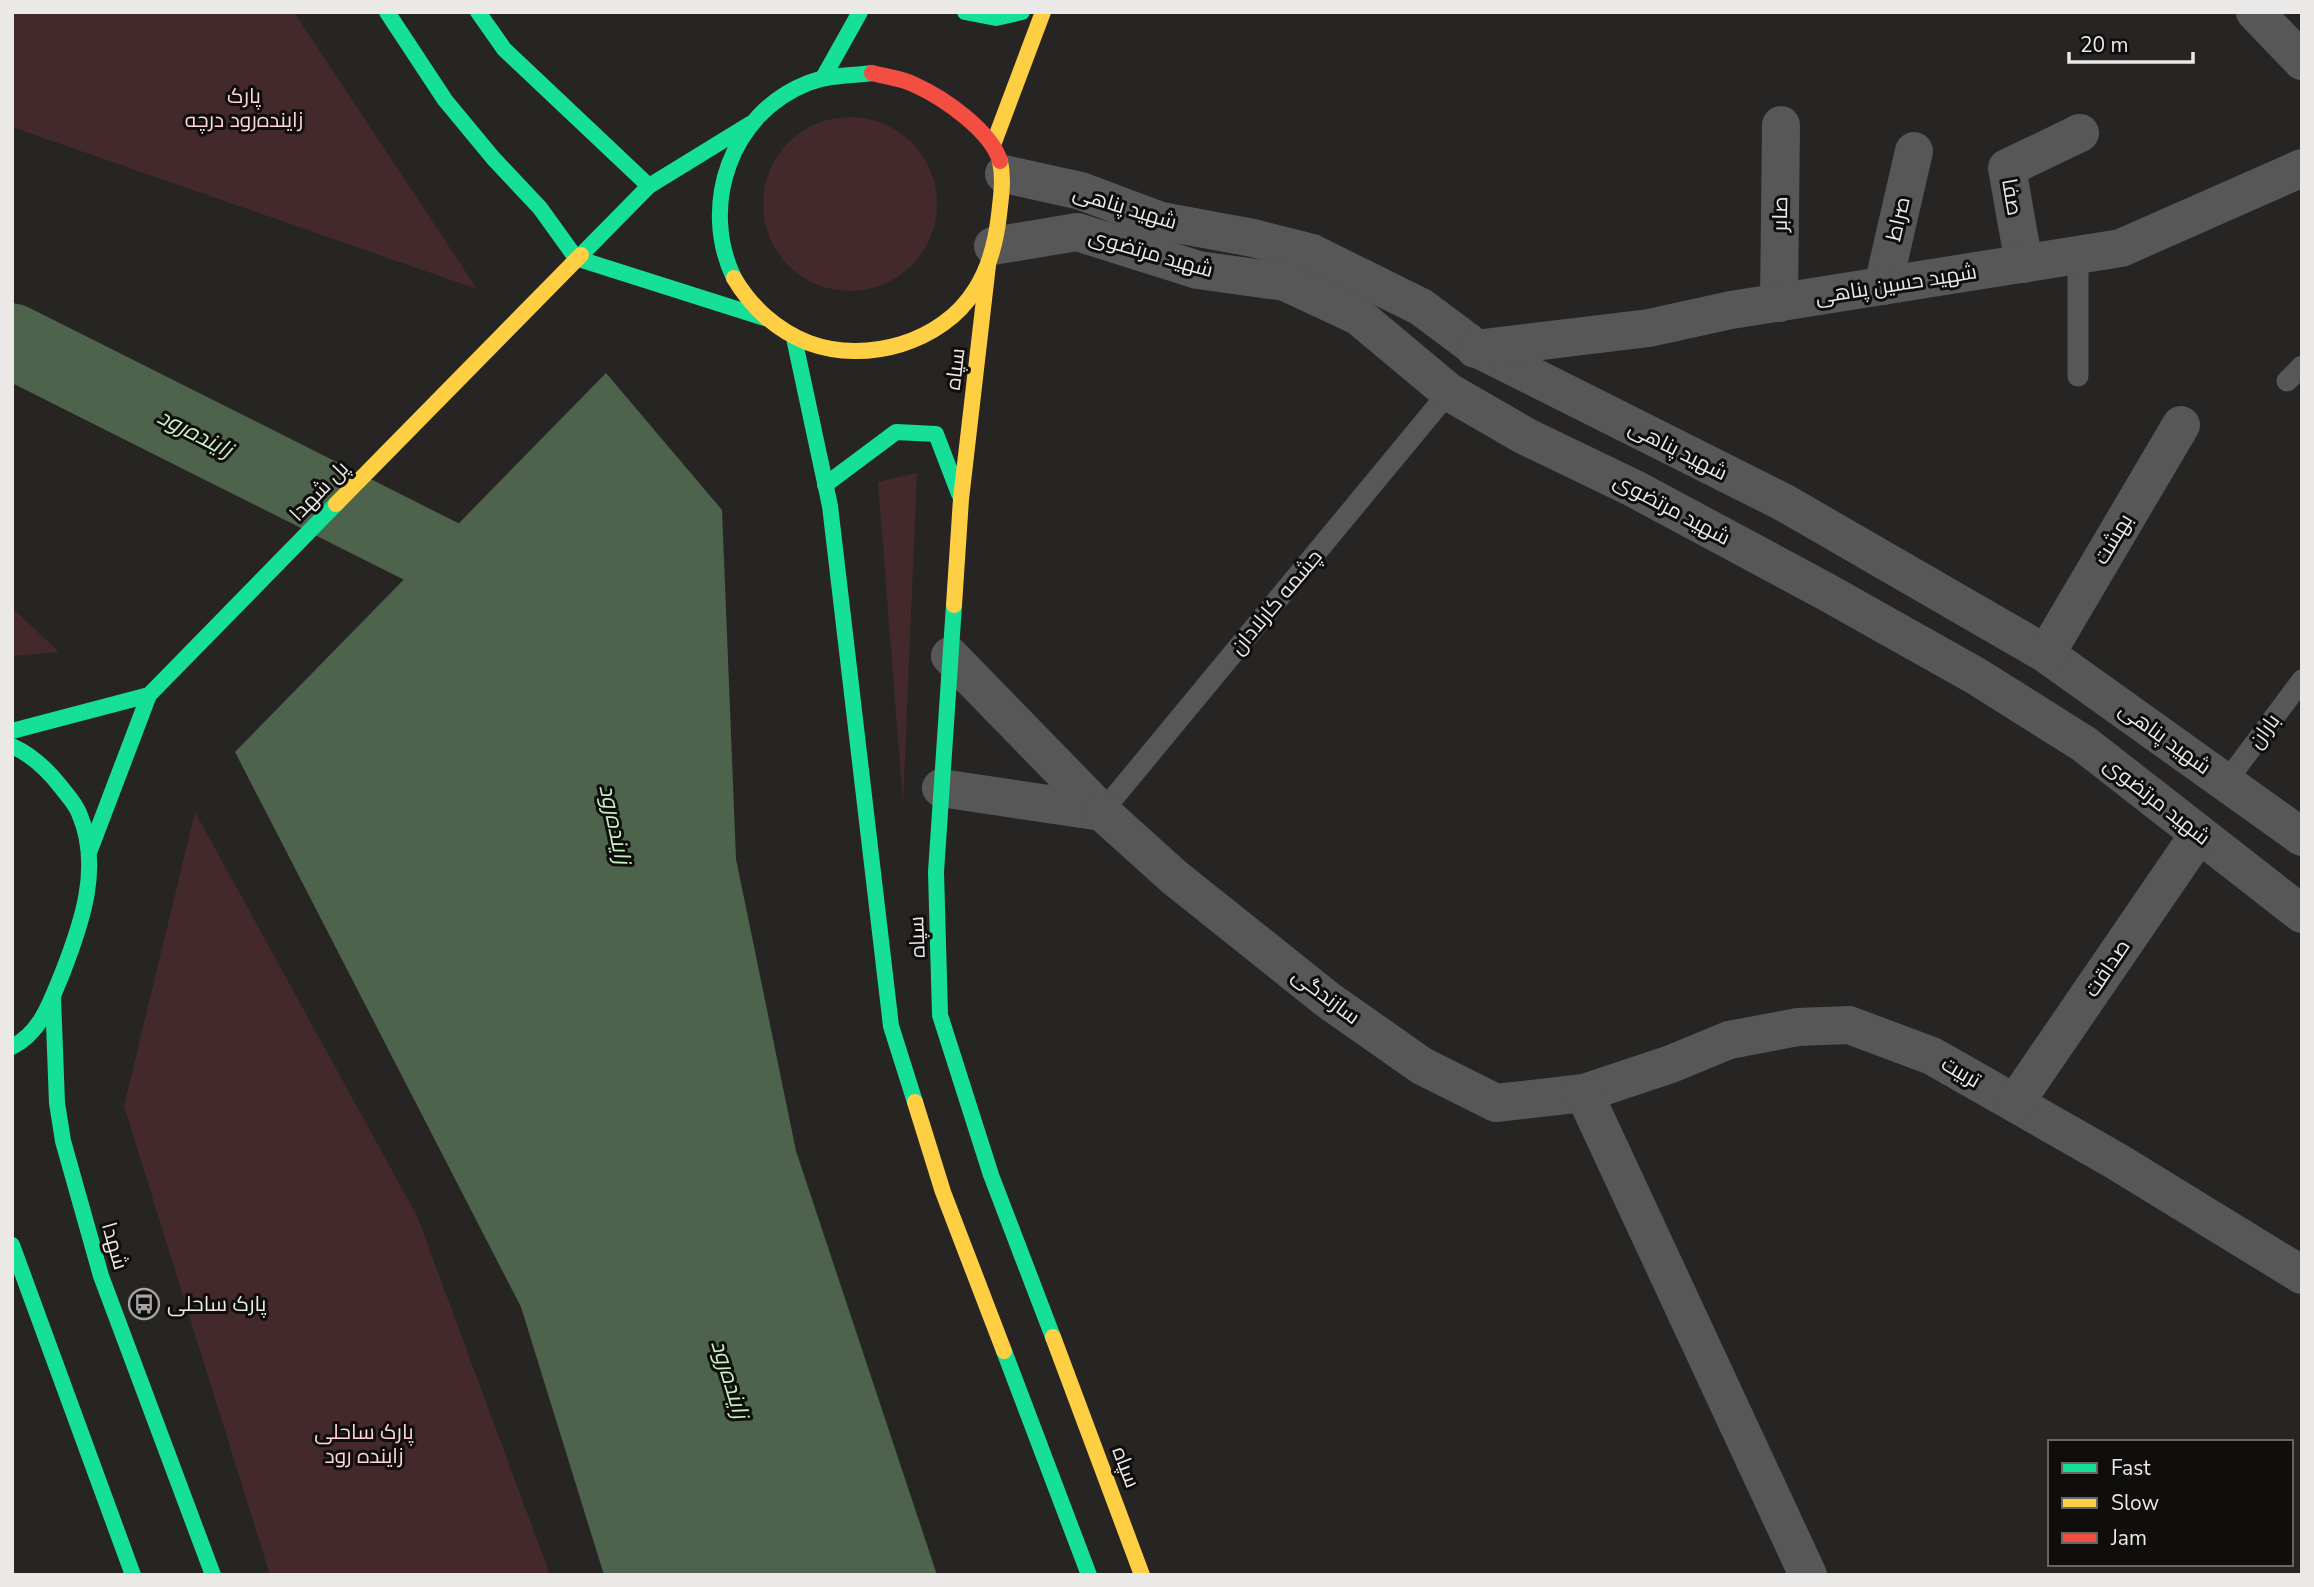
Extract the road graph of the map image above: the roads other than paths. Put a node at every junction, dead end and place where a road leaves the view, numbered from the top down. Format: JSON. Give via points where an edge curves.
{"nodes":[{"id":1,"x":387,"y":12,"type":"edge"},
{"id":2,"x":478,"y":12,"type":"edge"},
{"id":3,"x":860,"y":12,"type":"edge"},
{"id":4,"x":965,"y":12,"type":"edge"},
{"id":5,"x":1022,"y":12,"type":"edge"},
{"id":6,"x":1043,"y":12,"type":"edge"},
{"id":7,"x":2255,"y":12,"type":"edge"},
{"id":8,"x":2302,"y":61,"type":"edge"},
{"id":9,"x":823,"y":78,"type":"junction"},
{"id":10,"x":750,"y":124,"type":"junction"},
{"id":11,"x":1782,"y":125,"type":"dead end"},
{"id":12,"x":2080,"y":133,"type":"dead end"},
{"id":13,"x":1914,"y":151,"type":"dead end"},
{"id":14,"x":998,"y":159,"type":"junction"},
{"id":15,"x":2302,"y":168,"type":"edge"},
{"id":16,"x":649,"y":186,"type":"junction"},
{"id":17,"x":1081,"y":191,"type":"junction"},
{"id":18,"x":1065,"y":234,"type":"junction"},
{"id":19,"x":2078,"y":255,"type":"junction"},
{"id":20,"x":991,"y":256,"type":"junction"},
{"id":21,"x":576,"y":258,"type":"junction"},
{"id":22,"x":2024,"y":264,"type":"junction"},
{"id":23,"x":1883,"y":286,"type":"junction"},
{"id":24,"x":1779,"y":303,"type":"junction"},
{"id":25,"x":765,"y":318,"type":"junction"},
{"id":26,"x":794,"y":338,"type":"junction"},
{"id":27,"x":1476,"y":348,"type":"junction"},
{"id":28,"x":2078,"y":376,"type":"dead end"},
{"id":29,"x":1449,"y":392,"type":"junction"},
{"id":30,"x":2181,"y":425,"type":"dead end"},
{"id":31,"x":825,"y":485,"type":"junction"},
{"id":32,"x":961,"y":499,"type":"junction"},
{"id":33,"x":2046,"y":654,"type":"junction"},
{"id":34,"x":950,"y":656,"type":"junction"},
{"id":35,"x":2302,"y":680,"type":"edge"},
{"id":36,"x":149,"y":695,"type":"junction"},
{"id":37,"x":12,"y":731,"type":"edge"},
{"id":38,"x":12,"y":746,"type":"edge"},
{"id":39,"x":2227,"y":782,"type":"junction"},
{"id":40,"x":941,"y":788,"type":"junction"},
{"id":41,"x":1102,"y":812,"type":"junction"},
{"id":42,"x":2200,"y":834,"type":"junction"},
{"id":43,"x":2302,"y":836,"type":"edge"},
{"id":44,"x":90,"y":850,"type":"junction"},
{"id":45,"x":2302,"y":914,"type":"edge"},
{"id":46,"x":53,"y":997,"type":"junction"},
{"id":47,"x":12,"y":1046,"type":"edge"},
{"id":48,"x":1584,"y":1093,"type":"junction"},
{"id":49,"x":2015,"y":1103,"type":"junction"},
{"id":50,"x":12,"y":1245,"type":"edge"},
{"id":51,"x":2302,"y":1275,"type":"edge"},
{"id":52,"x":133,"y":1575,"type":"edge"},
{"id":53,"x":214,"y":1575,"type":"edge"},
{"id":54,"x":1089,"y":1575,"type":"edge"},
{"id":55,"x":1143,"y":1575,"type":"edge"},
{"id":56,"x":1808,"y":1575,"type":"edge"}],
"edges":[{"from":1,"to":21,"type":"main road","via":[[445,100],[540,208]]},
{"from":2,"to":16,"type":"main road","via":[[504,49]]},
{"from":3,"to":9,"type":"main road"},
{"from":4,"to":5,"type":"main road","via":[[996,18]]},
{"from":6,"to":14,"type":"main road"},
{"from":7,"to":8,"type":"street"},
{"from":9,"to":10,"type":"main road","via":[[785,94]]},
{"from":9,"to":14,"type":"main road","via":[[872,73],[917,85],[955,110]]},
{"from":10,"to":16,"type":"main road","name":"پل شهدا"},
{"from":10,"to":25,"type":"main road","via":[[731,154],[720,188],[718,225],[726,260],[741,291]]},
{"from":11,"to":24,"type":"street","name":"صابر"},
{"from":12,"to":22,"type":"street","name":"صفا","via":[[2007,168]]},
{"from":13,"to":23,"type":"street","name":"صراط"},
{"from":14,"to":17,"type":"street","name":"شهید پناهی"},
{"from":14,"to":20,"type":"main road","via":[[998,228]]},
{"from":15,"to":19,"type":"street","name":"شهید حسین پناهی","via":[[2121,248]]},
{"from":16,"to":21,"type":"main road","name":"پل شهدا"},
{"from":17,"to":18,"type":"street","via":[[1063,208]]},
{"from":17,"to":27,"type":"street","name":"شهید پناهی","via":[[1161,221],[1312,253],[1421,307]]},
{"from":18,"to":20,"type":"street","name":"شهيد مرتضوی"},
{"from":18,"to":29,"type":"street","name":"شهيد مرتضوی","via":[[1077,232],[1198,270],[1285,282],[1358,316]]},
{"from":19,"to":22,"type":"street","name":"شهید حسین پناهی"},
{"from":19,"to":28,"type":"lane"},
{"from":20,"to":26,"type":"main road","via":[[969,299],[941,326],[906,344],[869,353],[830,350]]},
{"from":20,"to":32,"type":"main road","name":"سپاه"},
{"from":21,"to":25,"type":"main road"},
{"from":21,"to":36,"type":"main road","name":"پل شهدا"},
{"from":22,"to":23,"type":"street","name":"شهید حسین پناهی"},
{"from":23,"to":24,"type":"street","name":"شهید حسین پناهی"},
{"from":24,"to":27,"type":"street","name":"شهید حسین پناهی","via":[[1649,328]]},
{"from":25,"to":26,"type":"main road"},
{"from":26,"to":31,"type":"main road","name":"سپاه"},
{"from":27,"to":29,"type":"street"},
{"from":27,"to":33,"type":"street","name":"شهید پناهی","via":[[1783,502]]},
{"from":29,"to":41,"type":"lane","name":"چشمه کارلادان"},
{"from":29,"to":42,"type":"street","name":"شهيد مرتضوی","via":[[1976,676],[2084,744]]},
{"from":30,"to":33,"type":"street","name":"بهشت"},
{"from":31,"to":32,"type":"main road","via":[[896,432],[936,434]]},
{"from":31,"to":54,"type":"main road","name":"سپاه","via":[[891,1026],[943,1192]]},
{"from":32,"to":34,"type":"main road","name":"سپاه"},
{"from":33,"to":39,"type":"street","name":"شهید پناهی"},
{"from":34,"to":40,"type":"main road","name":"سپاه"},
{"from":34,"to":41,"type":"street","name":"سازندگی"},
{"from":35,"to":39,"type":"lane","name":"باران"},
{"from":36,"to":37,"type":"main road"},
{"from":36,"to":44,"type":"main road"},
{"from":38,"to":44,"type":"main road","via":[[54,777],[79,812]]},
{"from":39,"to":43,"type":"street","name":"شهید پناهی"},
{"from":40,"to":41,"type":"street"},
{"from":40,"to":55,"type":"main road","name":"سپاه","via":[[936,872],[940,1015],[991,1175]]},
{"from":41,"to":48,"type":"street","name":"سازندگی","via":[[1174,877],[1328,1000],[1422,1066],[1496,1103]]},
{"from":42,"to":45,"type":"street","name":"شهيد مرتضوی"},
{"from":42,"to":49,"type":"street","name":"صداقت"},
{"from":44,"to":46,"type":"main road","via":[[88,896]]},
{"from":46,"to":47,"type":"main road","via":[[39,1027]]},
{"from":46,"to":53,"type":"main road","name":"شهدا","via":[[57,1103],[101,1276]]},
{"from":48,"to":49,"type":"street","name":"تربیت","via":[[1729,1040],[1798,1027],[1849,1025],[1932,1056]]},
{"from":48,"to":56,"type":"street"},
{"from":49,"to":51,"type":"street","name":"تربیت"},
{"from":50,"to":52,"type":"main road"}]}
